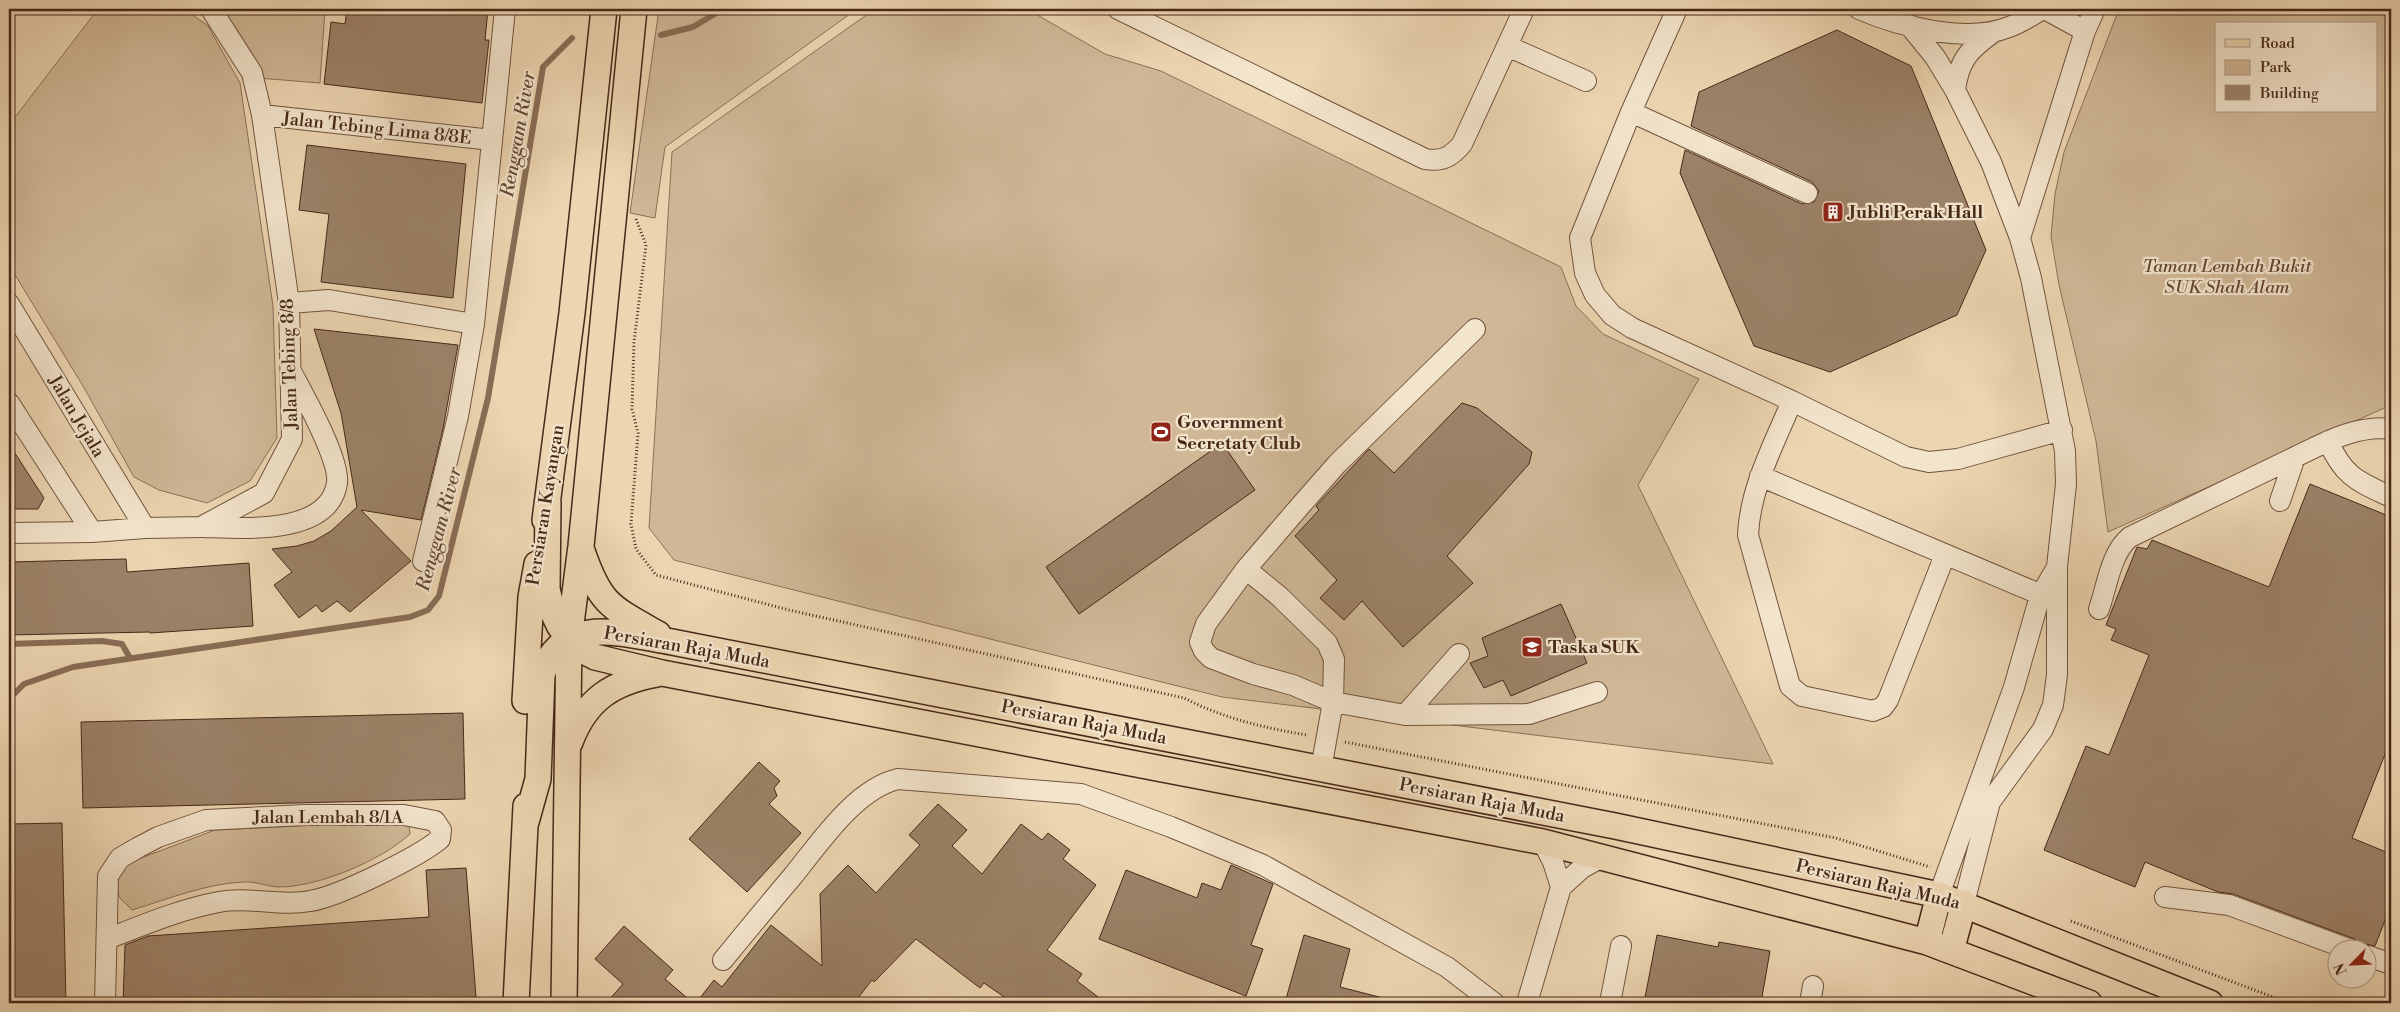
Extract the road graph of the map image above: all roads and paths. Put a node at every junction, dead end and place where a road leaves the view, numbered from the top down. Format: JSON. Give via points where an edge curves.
{"nodes":[{"id":1,"x":211,"y":9,"type":"edge"},
{"id":2,"x":504,"y":9,"type":"edge"},
{"id":3,"x":604,"y":9,"type":"edge"},
{"id":4,"x":634,"y":9,"type":"edge"},
{"id":5,"x":1118,"y":9,"type":"edge"},
{"id":6,"x":1524,"y":9,"type":"edge"},
{"id":7,"x":1677,"y":9,"type":"edge"},
{"id":8,"x":1859,"y":9,"type":"edge"},
{"id":9,"x":2044,"y":9,"type":"edge"},
{"id":10,"x":2096,"y":9,"type":"edge"},
{"id":11,"x":1909,"y":25,"type":"junction"},
{"id":12,"x":1995,"y":31,"type":"junction"},
{"id":13,"x":2085,"y":31,"type":"junction"},
{"id":14,"x":1507,"y":46,"type":"junction"},
{"id":15,"x":1586,"y":81,"type":"dead end"},
{"id":16,"x":1955,"y":90,"type":"junction"},
{"id":17,"x":1631,"y":112,"type":"junction"},
{"id":18,"x":262,"y":115,"type":"junction"},
{"id":19,"x":492,"y":140,"type":"junction"},
{"id":20,"x":1807,"y":193,"type":"dead end"},
{"id":21,"x":633,"y":212,"type":"dead end"},
{"id":22,"x":2020,"y":238,"type":"junction"},
{"id":23,"x":289,"y":303,"type":"junction"},
{"id":24,"x":9,"y":304,"type":"edge"},
{"id":25,"x":474,"y":324,"type":"junction"},
{"id":26,"x":1475,"y":328,"type":"dead end"},
{"id":27,"x":289,"y":367,"type":"junction"},
{"id":28,"x":1792,"y":401,"type":"junction"},
{"id":29,"x":9,"y":403,"type":"edge"},
{"id":30,"x":2391,"y":429,"type":"edge"},
{"id":31,"x":2062,"y":430,"type":"junction"},
{"id":32,"x":2328,"y":441,"type":"junction"},
{"id":33,"x":2295,"y":457,"type":"junction"},
{"id":34,"x":1760,"y":476,"type":"junction"},
{"id":35,"x":2391,"y":496,"type":"edge"},
{"id":36,"x":2280,"y":502,"type":"dead end"},
{"id":37,"x":548,"y":503,"type":"junction"},
{"id":38,"x":201,"y":527,"type":"junction"},
{"id":39,"x":145,"y":528,"type":"junction"},
{"id":40,"x":92,"y":532,"type":"junction"},
{"id":41,"x":9,"y":533,"type":"edge"},
{"id":42,"x":581,"y":546,"type":"junction"},
{"id":43,"x":1945,"y":554,"type":"junction"},
{"id":44,"x":423,"y":561,"type":"dead end"},
{"id":45,"x":1246,"y":569,"type":"junction"},
{"id":46,"x":2048,"y":598,"type":"junction"},
{"id":47,"x":2099,"y":609,"type":"dead end"},
{"id":48,"x":569,"y":639,"type":"junction"},
{"id":49,"x":672,"y":642,"type":"junction"},
{"id":50,"x":1459,"y":654,"type":"dead end"},
{"id":51,"x":662,"y":673,"type":"junction"},
{"id":52,"x":1597,"y":692,"type":"dead end"},
{"id":53,"x":1333,"y":702,"type":"junction"},
{"id":54,"x":1405,"y":716,"type":"junction"},
{"id":55,"x":1327,"y":739,"type":"junction"},
{"id":56,"x":568,"y":749,"type":"junction"},
{"id":57,"x":1321,"y":769,"type":"junction"},
{"id":58,"x":526,"y":822,"type":"junction"},
{"id":59,"x":1543,"y":842,"type":"junction"},
{"id":60,"x":1602,"y":857,"type":"junction"},
{"id":61,"x":1946,"y":871,"type":"junction"},
{"id":62,"x":1560,"y":887,"type":"junction"},
{"id":63,"x":1939,"y":895,"type":"junction"},
{"id":64,"x":2165,"y":898,"type":"dead end"},
{"id":65,"x":1964,"y":903,"type":"junction"},
{"id":66,"x":2062,"y":918,"type":"dead end"},
{"id":67,"x":107,"y":939,"type":"junction"},
{"id":68,"x":1926,"y":942,"type":"junction"},
{"id":69,"x":2328,"y":942,"type":"edge"},
{"id":70,"x":1621,"y":946,"type":"dead end"},
{"id":71,"x":1951,"y":951,"type":"junction"},
{"id":72,"x":2378,"y":959,"type":"edge"},
{"id":73,"x":724,"y":960,"type":"dead end"},
{"id":74,"x":2391,"y":964,"type":"edge"},
{"id":75,"x":106,"y":1003,"type":"edge"},
{"id":76,"x":516,"y":1003,"type":"edge"},
{"id":77,"x":564,"y":1003,"type":"edge"},
{"id":78,"x":1494,"y":1003,"type":"edge"},
{"id":79,"x":1526,"y":1003,"type":"edge"},
{"id":80,"x":1610,"y":1003,"type":"edge"},
{"id":81,"x":2089,"y":1003,"type":"edge"},
{"id":82,"x":2210,"y":1003,"type":"edge"},
{"id":83,"x":2289,"y":1003,"type":"edge"}],
"edges":[{"from":1,"to":18,"type":"street","name":"Jalan Tebing 8/8","via":[[252,74]]},
{"from":2,"to":19,"type":"street"},
{"from":3,"to":37,"type":"main road","name":"Persiaran Kayangan"},
{"from":4,"to":42,"type":"main road","name":"Persiaran Kayangan"},
{"from":5,"to":14,"type":"street","via":[[1434,161],[1453,155],[1462,144]]},
{"from":6,"to":14,"type":"street"},
{"from":7,"to":17,"type":"street"},
{"from":8,"to":11,"type":"street"},
{"from":9,"to":12,"type":"street","via":[[2008,28]]},
{"from":9,"to":13,"type":"street"},
{"from":10,"to":13,"type":"street"},
{"from":11,"to":12,"type":"street","via":[[1954,34]]},
{"from":11,"to":16,"type":"street","via":[[1935,57]]},
{"from":12,"to":16,"type":"street","via":[[1967,54],[1957,72]]},
{"from":13,"to":22,"type":"street"},
{"from":14,"to":15,"type":"street"},
{"from":16,"to":22,"type":"street","via":[[1990,162]]},
{"from":17,"to":20,"type":"street"},
{"from":17,"to":28,"type":"street","via":[[1580,238],[1585,273],[1595,294],[1612,315],[1632,328]]},
{"from":18,"to":19,"type":"street","name":"Jalan Tebing Lima 8/8E"},
{"from":18,"to":23,"type":"street","name":"Jalan Tebing 8/8"},
{"from":19,"to":25,"type":"street"},
{"from":21,"to":55,"type":"path","via":[[646,245],[634,342],[632,409],[638,433],[630,524],[636,549],[656,575],[789,610],[1184,698],[1213,713],[1270,730]]},
{"from":22,"to":31,"type":"street"},
{"from":23,"to":25,"type":"street","via":[[329,300]]},
{"from":23,"to":27,"type":"street","name":"Jalan Tebing 8/8"},
{"from":24,"to":39,"type":"street","name":"Jalan Jejala"},
{"from":25,"to":44,"type":"street","via":[[458,416]]},
{"from":26,"to":45,"type":"street","via":[[1337,464]]},
{"from":27,"to":38,"type":"street","name":"Jalan Tebing 8/8","via":[[292,439],[264,493]]},
{"from":27,"to":38,"type":"street","via":[[332,458],[337,482],[330,503],[311,518],[264,529]]},
{"from":28,"to":31,"type":"street","via":[[1906,457],[1929,462],[1958,459]]},
{"from":28,"to":34,"type":"street"},
{"from":29,"to":40,"type":"street"},
{"from":30,"to":32,"type":"street","via":[[2373,428]]},
{"from":31,"to":46,"type":"street","via":[[2066,484],[2057,567]]},
{"from":32,"to":33,"type":"street"},
{"from":32,"to":35,"type":"street","via":[[2336,460],[2348,475]]},
{"from":33,"to":36,"type":"street"},
{"from":33,"to":47,"type":"street","via":[[2130,537],[2117,554]]},
{"from":34,"to":43,"type":"street"},
{"from":34,"to":43,"type":"street","via":[[1748,535],[1790,686],[1802,696],[1873,711],[1883,707]]},
{"from":37,"to":48,"type":"main road","via":[[547,589],[552,610]]},
{"from":37,"to":58,"type":"main road","name":"Persiaran Kayangan","via":[[531,597],[524,710]]},
{"from":38,"to":39,"type":"street","name":"Jalan Tebing 8/8"},
{"from":39,"to":40,"type":"street","name":"Jalan Tebing 8/8"},
{"from":40,"to":41,"type":"street","name":"Jalan Tebing 8/8"},
{"from":42,"to":48,"type":"main road","name":"Persiaran Kayangan"},
{"from":42,"to":49,"type":"main road","via":[[595,587],[605,601]]},
{"from":43,"to":46,"type":"street"},
{"from":45,"to":53,"type":"street","via":[[1327,643],[1334,659]]},
{"from":45,"to":53,"type":"street","via":[[1206,624],[1200,642],[1204,651],[1211,658]]},
{"from":46,"to":61,"type":"street"},
{"from":46,"to":65,"type":"street","via":[[2056,675],[2053,705],[2043,729],[1990,802]]},
{"from":48,"to":49,"type":"main road","name":"Persiaran Raja Muda","via":[[598,630]]},
{"from":48,"to":51,"type":"main road","name":"Persiaran Raja Muda","via":[[595,657]]},
{"from":48,"to":56,"type":"main road","name":"Persiaran Kayangan"},
{"from":48,"to":58,"type":"main road","via":[[546,664],[542,676],[538,779]]},
{"from":49,"to":57,"type":"main road","name":"Persiaran Raja Muda"},
{"from":50,"to":54,"type":"street"},
{"from":51,"to":56,"type":"main road","via":[[634,678],[596,699],[577,723]]},
{"from":51,"to":59,"type":"main road","name":"Persiaran Raja Muda"},
{"from":52,"to":54,"type":"street","via":[[1529,714]]},
{"from":53,"to":54,"type":"street"},
{"from":53,"to":55,"type":"street"},
{"from":55,"to":57,"type":"street"},
{"from":55,"to":61,"type":"path","via":[[1836,838]]},
{"from":56,"to":77,"type":"main road","name":"Persiaran Kayangan"},
{"from":57,"to":63,"type":"main road","name":"Persiaran Raja Muda","via":[[1605,824]]},
{"from":58,"to":76,"type":"main road","name":"Persiaran Kayangan"},
{"from":59,"to":60,"type":"main road","name":"Persiaran Raja Muda"},
{"from":59,"to":62,"type":"street","via":[[1554,862]]},
{"from":60,"to":62,"type":"street","via":[[1582,868]]},
{"from":60,"to":68,"type":"main road","name":"Persiaran Raja Muda"},
{"from":61,"to":63,"type":"street"},
{"from":62,"to":79,"type":"street"},
{"from":63,"to":65,"type":"main road","name":"Persiaran Raja Muda"},
{"from":63,"to":68,"type":"main road"},
{"from":64,"to":69,"type":"street","via":[[2229,905]]},
{"from":65,"to":71,"type":"main road"},
{"from":65,"to":82,"type":"main road","name":"Persiaran Raja Muda"},
{"from":66,"to":83,"type":"path"},
{"from":67,"to":67,"type":"street","name":"Jalan Lembah 8/1A","via":[[161,918],[220,902],[310,901],[345,889],[428,849],[440,839],[441,830],[436,821],[404,815],[206,820],[146,844],[112,866],[108,876]]},
{"from":67,"to":75,"type":"street","name":"Jalan Lembah 8/1A"},
{"from":68,"to":71,"type":"main road","name":"Persiaran Raja Muda"},
{"from":70,"to":80,"type":"street"},
{"from":71,"to":81,"type":"main road","name":"Persiaran Raja Muda"},
{"from":72,"to":74,"type":"street"},
{"from":73,"to":78,"type":"street","via":[[846,812],[881,785],[898,779],[1081,794],[1171,827],[1263,865],[1447,967]]}]}
